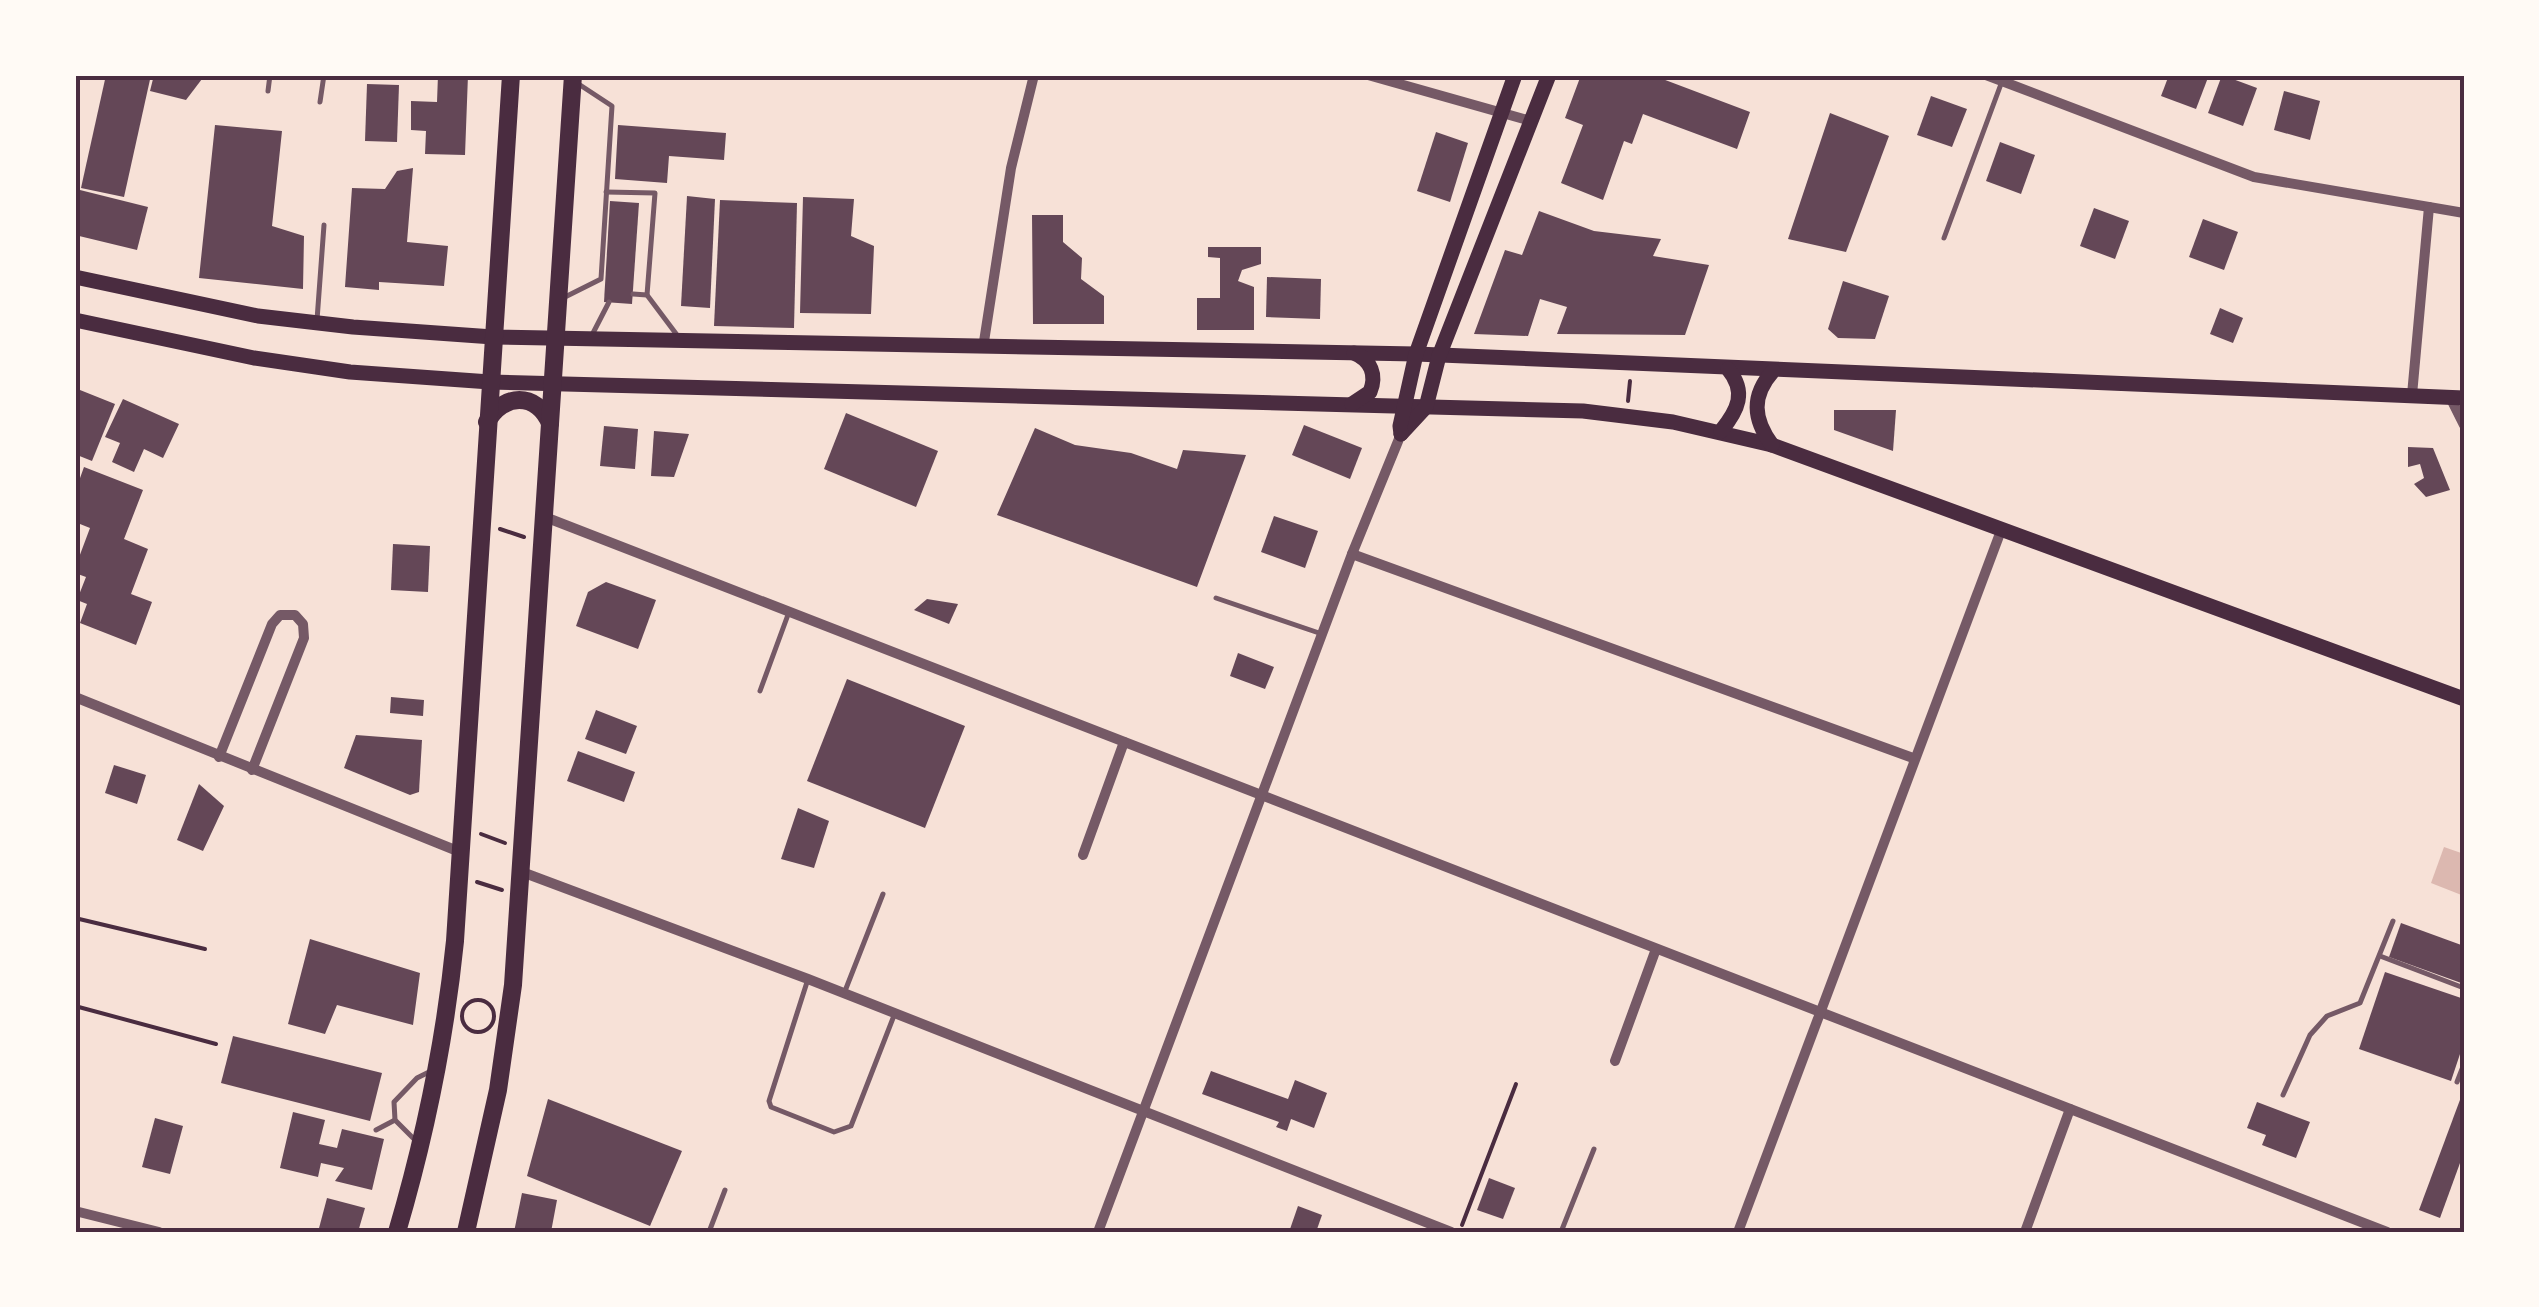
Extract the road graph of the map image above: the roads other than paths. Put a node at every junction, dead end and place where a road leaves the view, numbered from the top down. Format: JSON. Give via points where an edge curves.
{"nodes":[{"id":1,"x":270,"y":75,"type":"edge"},
{"id":2,"x":324,"y":75,"type":"edge"},
{"id":3,"x":512,"y":75,"type":"edge"},
{"id":4,"x":1034,"y":75,"type":"edge"},
{"id":5,"x":1368,"y":75,"type":"edge"},
{"id":6,"x":1515,"y":75,"type":"edge"},
{"id":7,"x":1550,"y":75,"type":"edge"},
{"id":8,"x":1986,"y":75,"type":"edge"},
{"id":9,"x":573,"y":78,"type":"edge"},
{"id":10,"x":2002,"y":81,"type":"junction"},
{"id":11,"x":268,"y":91,"type":"dead end"},
{"id":12,"x":320,"y":102,"type":"dead end"},
{"id":13,"x":1501,"y":112,"type":"junction"},
{"id":14,"x":1532,"y":120,"type":"junction"},
{"id":15,"x":606,"y":192,"type":"junction"},
{"id":16,"x":2429,"y":206,"type":"junction"},
{"id":17,"x":2464,"y":210,"type":"edge"},
{"id":18,"x":324,"y":225,"type":"dead end"},
{"id":19,"x":1944,"y":238,"type":"dead end"},
{"id":20,"x":75,"y":277,"type":"edge"},
{"id":21,"x":633,"y":294,"type":"dead end"},
{"id":22,"x":647,"y":295,"type":"junction"},
{"id":23,"x":559,"y":300,"type":"junction"},
{"id":24,"x":609,"y":302,"type":"dead end"},
{"id":25,"x":75,"y":320,"type":"edge"},
{"id":26,"x":317,"y":323,"type":"junction"},
{"id":27,"x":493,"y":337,"type":"junction"},
{"id":28,"x":556,"y":338,"type":"junction"},
{"id":29,"x":590,"y":338,"type":"junction"},
{"id":30,"x":682,"y":341,"type":"junction"},
{"id":31,"x":983,"y":348,"type":"junction"},
{"id":32,"x":1352,"y":353,"type":"junction"},
{"id":33,"x":1416,"y":354,"type":"junction"},
{"id":34,"x":1439,"y":356,"type":"junction"},
{"id":35,"x":1728,"y":369,"type":"junction"},
{"id":36,"x":1772,"y":370,"type":"junction"},
{"id":37,"x":490,"y":382,"type":"junction"},
{"id":38,"x":553,"y":384,"type":"junction"},
{"id":39,"x":2412,"y":395,"type":"junction"},
{"id":40,"x":2457,"y":397,"type":"edge"},
{"id":41,"x":1352,"y":404,"type":"junction"},
{"id":42,"x":1404,"y":405,"type":"junction"},
{"id":43,"x":1426,"y":408,"type":"junction"},
{"id":44,"x":487,"y":422,"type":"junction"},
{"id":45,"x":551,"y":423,"type":"junction"},
{"id":46,"x":2464,"y":425,"type":"edge"},
{"id":47,"x":1720,"y":431,"type":"junction"},
{"id":48,"x":1401,"y":434,"type":"junction"},
{"id":49,"x":1772,"y":445,"type":"junction"},
{"id":50,"x":544,"y":517,"type":"junction"},
{"id":51,"x":2002,"y":528,"type":"junction"},
{"id":52,"x":1352,"y":554,"type":"junction"},
{"id":53,"x":1216,"y":598,"type":"dead end"},
{"id":54,"x":789,"y":612,"type":"junction"},
{"id":55,"x":1322,"y":634,"type":"junction"},
{"id":56,"x":760,"y":691,"type":"dead end"},
{"id":57,"x":75,"y":696,"type":"edge"},
{"id":58,"x":2464,"y":700,"type":"edge"},
{"id":59,"x":1124,"y":742,"type":"junction"},
{"id":60,"x":219,"y":756,"type":"junction"},
{"id":61,"x":1913,"y":758,"type":"junction"},
{"id":62,"x":252,"y":770,"type":"junction"},
{"id":63,"x":1261,"y":795,"type":"junction"},
{"id":64,"x":460,"y":852,"type":"junction"},
{"id":65,"x":1084,"y":855,"type":"dead end"},
{"id":66,"x":522,"y":872,"type":"junction"},
{"id":67,"x":883,"y":894,"type":"dead end"},
{"id":68,"x":2393,"y":921,"type":"dead end"},
{"id":69,"x":1656,"y":948,"type":"junction"},
{"id":70,"x":2380,"y":956,"type":"junction"},
{"id":71,"x":808,"y":979,"type":"junction"},
{"id":72,"x":2464,"y":988,"type":"edge"},
{"id":73,"x":844,"y":993,"type":"junction"},
{"id":74,"x":1820,"y":1012,"type":"junction"},
{"id":75,"x":895,"y":1013,"type":"junction"},
{"id":76,"x":1615,"y":1061,"type":"dead end"},
{"id":77,"x":2464,"y":1064,"type":"edge"},
{"id":78,"x":437,"y":1069,"type":"junction"},
{"id":79,"x":2457,"y":1082,"type":"dead end"},
{"id":80,"x":2283,"y":1095,"type":"dead end"},
{"id":81,"x":2070,"y":1109,"type":"junction"},
{"id":82,"x":1142,"y":1110,"type":"junction"},
{"id":83,"x":394,"y":1120,"type":"junction"},
{"id":84,"x":376,"y":1130,"type":"dead end"},
{"id":85,"x":420,"y":1144,"type":"junction"},
{"id":86,"x":1594,"y":1149,"type":"dead end"},
{"id":87,"x":725,"y":1190,"type":"dead end"},
{"id":88,"x":75,"y":1210,"type":"edge"},
{"id":89,"x":2373,"y":1229,"type":"edge"},
{"id":90,"x":159,"y":1232,"type":"edge"},
{"id":91,"x":397,"y":1232,"type":"edge"},
{"id":92,"x":466,"y":1232,"type":"edge"},
{"id":93,"x":709,"y":1232,"type":"edge"},
{"id":94,"x":1098,"y":1232,"type":"edge"},
{"id":95,"x":1451,"y":1232,"type":"edge"},
{"id":96,"x":1561,"y":1232,"type":"edge"},
{"id":97,"x":1738,"y":1232,"type":"edge"},
{"id":98,"x":2025,"y":1232,"type":"edge"},
{"id":99,"x":2387,"y":1232,"type":"edge"}],
"edges":[{"from":1,"to":11,"type":"lane"},
{"from":2,"to":12,"type":"lane"},
{"from":3,"to":27,"type":"main road"},
{"from":4,"to":31,"type":"street","via":[[1010,168]]},
{"from":5,"to":13,"type":"street"},
{"from":6,"to":13,"type":"main road"},
{"from":7,"to":14,"type":"main road"},
{"from":8,"to":10,"type":"street"},
{"from":9,"to":15,"type":"lane","via":[[612,106]]},
{"from":9,"to":23,"type":"main road"},
{"from":10,"to":16,"type":"street","via":[[2254,176]]},
{"from":10,"to":19,"type":"lane"},
{"from":13,"to":14,"type":"street"},
{"from":13,"to":33,"type":"main road"},
{"from":14,"to":34,"type":"main road"},
{"from":15,"to":22,"type":"lane","via":[[655,193]]},
{"from":15,"to":23,"type":"lane","via":[[603,281]]},
{"from":16,"to":17,"type":"street"},
{"from":16,"to":39,"type":"street"},
{"from":18,"to":26,"type":"lane"},
{"from":20,"to":26,"type":"main road"},
{"from":21,"to":22,"type":"lane"},
{"from":22,"to":30,"type":"lane"},
{"from":23,"to":28,"type":"main road"},
{"from":24,"to":29,"type":"lane"},
{"from":25,"to":37,"type":"main road","via":[[254,358]]},
{"from":26,"to":27,"type":"main road"},
{"from":27,"to":28,"type":"main road"},
{"from":27,"to":37,"type":"main road"},
{"from":28,"to":29,"type":"main road"},
{"from":28,"to":38,"type":"main road"},
{"from":29,"to":30,"type":"main road"},
{"from":30,"to":31,"type":"main road"},
{"from":31,"to":32,"type":"main road"},
{"from":32,"to":33,"type":"main road"},
{"from":32,"to":41,"type":"main road","via":[[1365,359],[1374,378],[1365,398]]},
{"from":33,"to":34,"type":"main road"},
{"from":33,"to":42,"type":"main road"},
{"from":34,"to":35,"type":"main road"},
{"from":34,"to":43,"type":"main road"},
{"from":35,"to":36,"type":"main road"},
{"from":35,"to":47,"type":"main road","via":[[1739,404]]},
{"from":36,"to":39,"type":"main road"},
{"from":36,"to":49,"type":"main road","via":[[1756,396],[1755,412]]},
{"from":37,"to":38,"type":"main road"},
{"from":37,"to":44,"type":"main road"},
{"from":38,"to":41,"type":"main road"},
{"from":38,"to":45,"type":"main road"},
{"from":39,"to":40,"type":"main road"},
{"from":40,"to":46,"type":"street"},
{"from":41,"to":42,"type":"main road"},
{"from":42,"to":43,"type":"main road"},
{"from":42,"to":48,"type":"main road"},
{"from":43,"to":47,"type":"main road","via":[[1583,411]]},
{"from":43,"to":48,"type":"main road"},
{"from":44,"to":45,"type":"main road","via":[[503,403],[519,399],[539,406]]},
{"from":44,"to":64,"type":"main road"},
{"from":45,"to":50,"type":"main road"},
{"from":47,"to":49,"type":"main road"},
{"from":48,"to":52,"type":"street"},
{"from":49,"to":51,"type":"main road"},
{"from":50,"to":54,"type":"street"},
{"from":50,"to":66,"type":"main road"},
{"from":51,"to":58,"type":"main road"},
{"from":51,"to":61,"type":"street"},
{"from":52,"to":55,"type":"street"},
{"from":52,"to":61,"type":"street"},
{"from":53,"to":55,"type":"lane"},
{"from":54,"to":56,"type":"lane"},
{"from":54,"to":59,"type":"street"},
{"from":55,"to":63,"type":"street"},
{"from":57,"to":60,"type":"street"},
{"from":59,"to":63,"type":"street"},
{"from":59,"to":65,"type":"street"},
{"from":60,"to":62,"type":"street"},
{"from":60,"to":62,"type":"street","via":[[272,624],[280,615],[295,615],[304,624],[304,638]]},
{"from":61,"to":74,"type":"street"},
{"from":62,"to":64,"type":"street"},
{"from":63,"to":69,"type":"street"},
{"from":63,"to":82,"type":"street"},
{"from":64,"to":78,"type":"main road"},
{"from":66,"to":71,"type":"street"},
{"from":66,"to":92,"type":"main road","via":[[498,1090]]},
{"from":67,"to":73,"type":"lane"},
{"from":68,"to":70,"type":"lane"},
{"from":69,"to":74,"type":"street"},
{"from":69,"to":76,"type":"street"},
{"from":70,"to":72,"type":"lane"},
{"from":70,"to":80,"type":"lane","via":[[2360,1003],[2327,1016],[2310,1035]]},
{"from":71,"to":73,"type":"street"},
{"from":71,"to":75,"type":"lane","via":[[770,1107],[834,1132],[850,1126]]},
{"from":73,"to":75,"type":"street"},
{"from":74,"to":81,"type":"street"},
{"from":74,"to":97,"type":"street"},
{"from":75,"to":82,"type":"street"},
{"from":77,"to":79,"type":"lane"},
{"from":78,"to":83,"type":"lane","via":[[402,1091]]},
{"from":78,"to":85,"type":"main road"},
{"from":81,"to":89,"type":"street"},
{"from":81,"to":98,"type":"street"},
{"from":82,"to":94,"type":"street"},
{"from":82,"to":95,"type":"street"},
{"from":83,"to":84,"type":"lane"},
{"from":83,"to":85,"type":"lane"},
{"from":85,"to":91,"type":"main road"},
{"from":86,"to":96,"type":"lane"},
{"from":87,"to":93,"type":"lane"},
{"from":88,"to":90,"type":"street"},
{"from":89,"to":99,"type":"street"}]}
